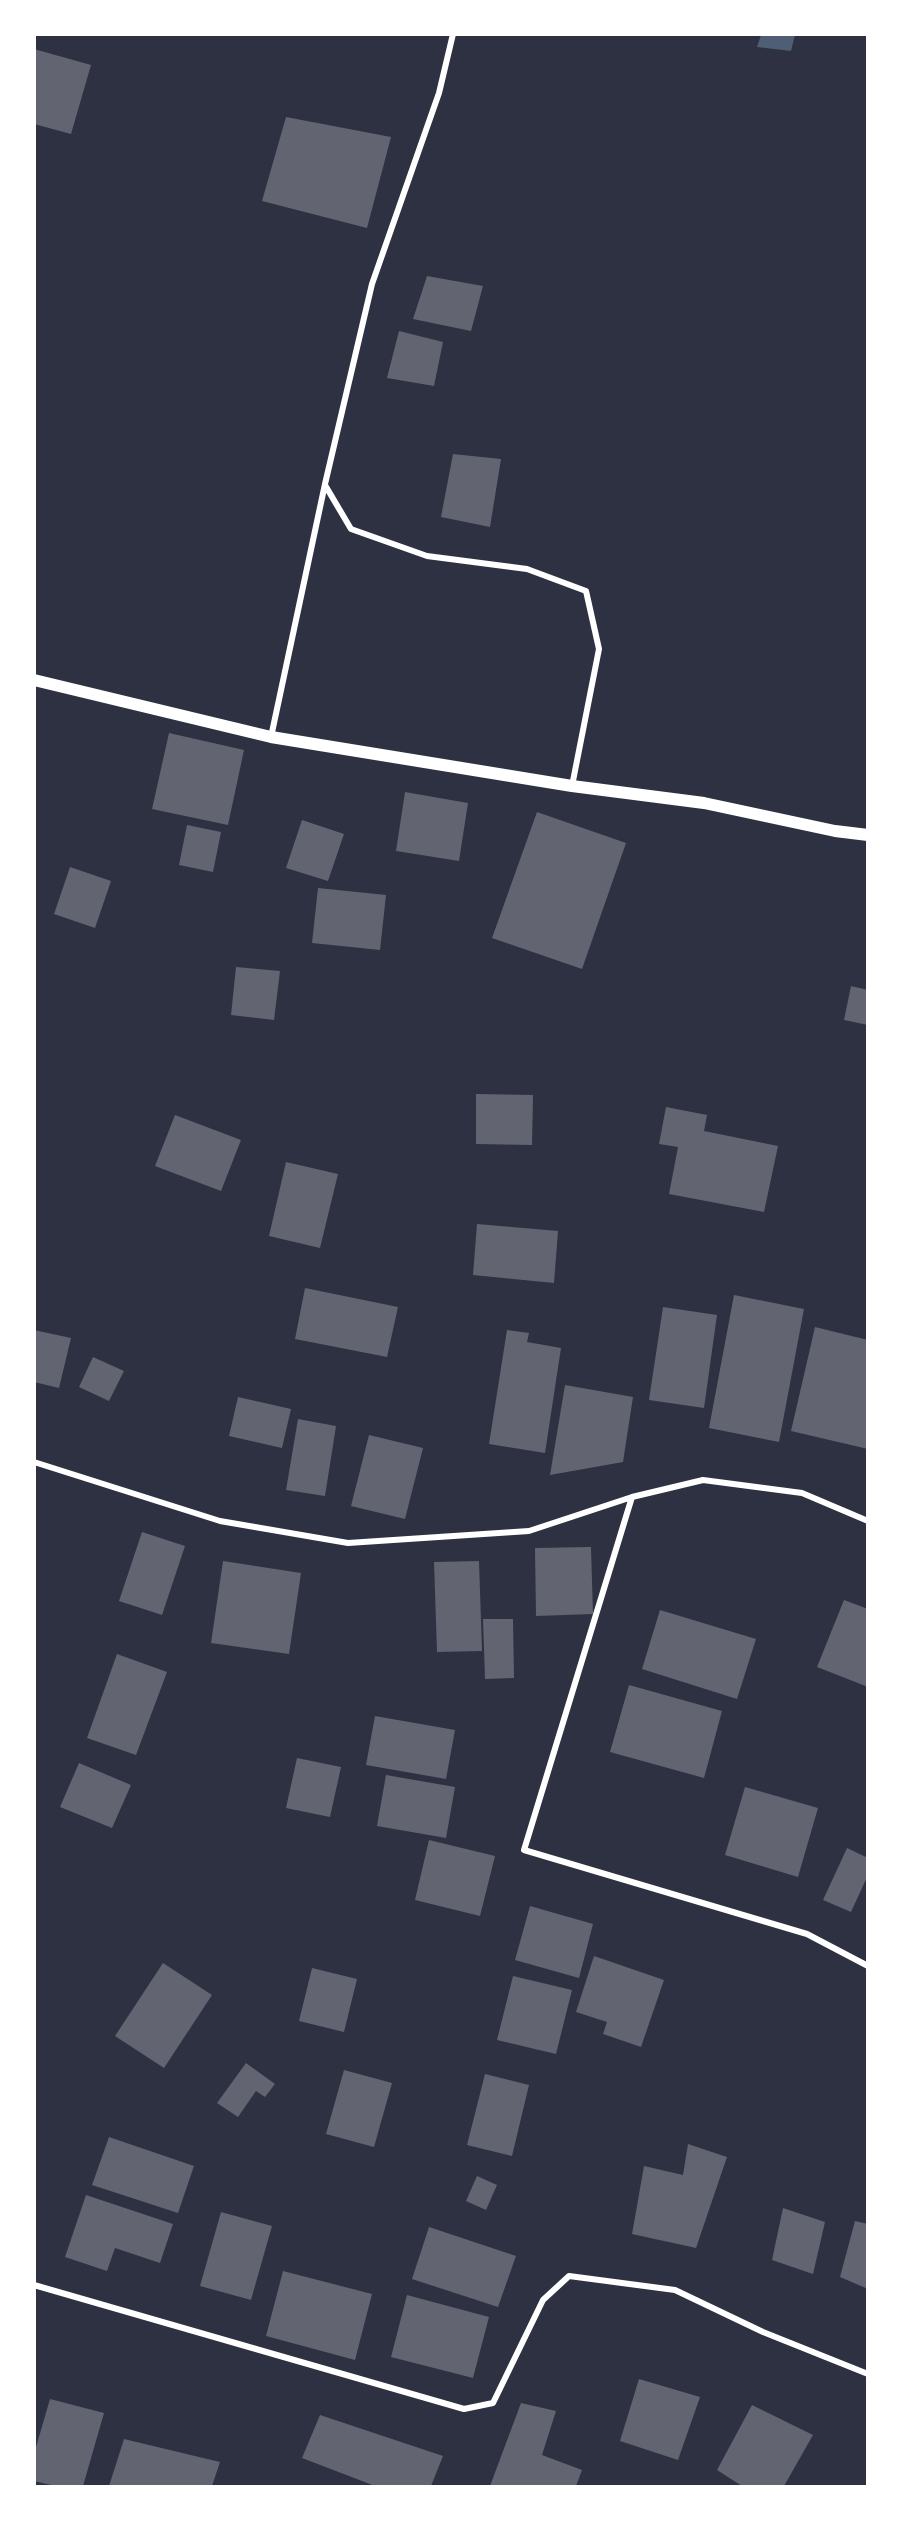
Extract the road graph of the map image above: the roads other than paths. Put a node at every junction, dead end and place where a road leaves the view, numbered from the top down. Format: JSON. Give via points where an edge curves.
{"nodes":[{"id":1,"x":453,"y":34,"type":"edge"},
{"id":2,"x":324,"y":484,"type":"junction"},
{"id":3,"x":34,"y":680,"type":"edge"},
{"id":4,"x":271,"y":737,"type":"junction"},
{"id":5,"x":572,"y":786,"type":"junction"},
{"id":6,"x":867,"y":835,"type":"edge"},
{"id":7,"x":34,"y":1462,"type":"edge"},
{"id":8,"x":632,"y":1497,"type":"junction"},
{"id":9,"x":867,"y":1521,"type":"edge"},
{"id":10,"x":867,"y":1966,"type":"edge"},
{"id":11,"x":34,"y":2285,"type":"edge"},
{"id":12,"x":867,"y":2374,"type":"edge"}],
"edges":[{"from":1,"to":2,"type":"street","via":[[439,93],[372,284]]},
{"from":2,"to":4,"type":"street"},
{"from":2,"to":5,"type":"street","via":[[351,529],[427,556],[527,569],[586,591],[599,649]]},
{"from":3,"to":4,"type":"main road"},
{"from":4,"to":5,"type":"main road"},
{"from":5,"to":6,"type":"main road","via":[[704,803]]},
{"from":7,"to":8,"type":"street","via":[[220,1521],[348,1543],[529,1531]]},
{"from":8,"to":9,"type":"street","via":[[703,1480],[802,1493]]},
{"from":8,"to":10,"type":"street","via":[[524,1850],[807,1934]]},
{"from":11,"to":12,"type":"street","via":[[464,2409],[493,2403],[543,2300],[569,2276],[675,2289],[763,2332]]}]}
